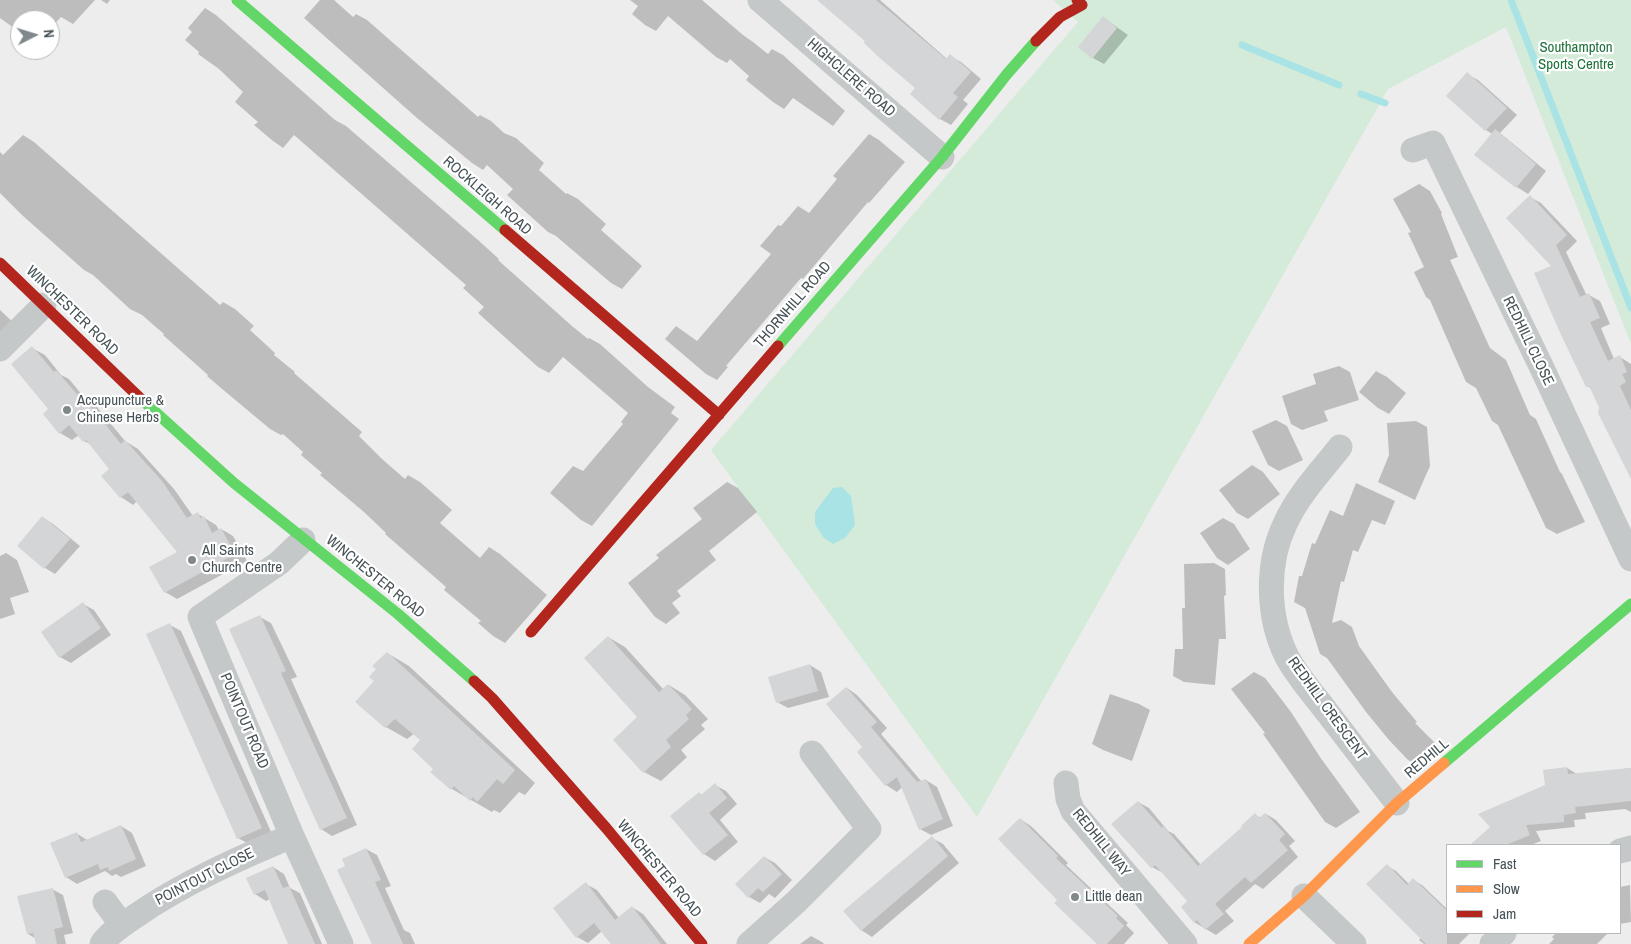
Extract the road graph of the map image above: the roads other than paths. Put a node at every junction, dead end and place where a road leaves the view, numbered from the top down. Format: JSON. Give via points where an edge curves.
{"nodes":[{"id":1,"x":237,"y":0,"type":"edge"},
{"id":2,"x":760,"y":0,"type":"edge"},
{"id":3,"x":1080,"y":2,"type":"edge"},
{"id":4,"x":1413,"y":150,"type":"dead end"},
{"id":5,"x":942,"y":157,"type":"junction"},
{"id":6,"x":0,"y":263,"type":"edge"},
{"id":7,"x":44,"y":305,"type":"junction"},
{"id":8,"x":0,"y":349,"type":"edge"},
{"id":9,"x":719,"y":414,"type":"junction"},
{"id":10,"x":1340,"y":447,"type":"dead end"},
{"id":11,"x":303,"y":540,"type":"junction"},
{"id":12,"x":1631,"y":559,"type":"edge"},
{"id":13,"x":1631,"y":604,"type":"edge"},
{"id":14,"x":531,"y":632,"type":"dead end"},
{"id":15,"x":812,"y":754,"type":"dead end"},
{"id":16,"x":1066,"y":784,"type":"dead end"},
{"id":17,"x":1397,"y":803,"type":"junction"},
{"id":18,"x":292,"y":836,"type":"junction"},
{"id":19,"x":1304,"y":896,"type":"junction"},
{"id":20,"x":105,"y":902,"type":"dead end"},
{"id":21,"x":122,"y":925,"type":"junction"},
{"id":22,"x":1503,"y":934,"type":"edge"},
{"id":23,"x":102,"y":944,"type":"edge"},
{"id":24,"x":341,"y":944,"type":"edge"},
{"id":25,"x":702,"y":944,"type":"edge"},
{"id":26,"x":749,"y":944,"type":"edge"},
{"id":27,"x":1184,"y":944,"type":"edge"},
{"id":28,"x":1249,"y":944,"type":"edge"},
{"id":29,"x":1354,"y":944,"type":"edge"},
{"id":30,"x":1492,"y":944,"type":"edge"}],
"edges":[{"from":1,"to":9,"type":"street","name":"ROCKLEIGH ROAD"},
{"from":2,"to":5,"type":"street","name":"HIGHCLERE ROAD"},
{"from":3,"to":5,"type":"street","name":"THORNHILL ROAD","via":[[1041,35]]},
{"from":4,"to":12,"type":"street","name":"REDHILL CLOSE","via":[[1433,143]]},
{"from":5,"to":9,"type":"street","name":"THORNHILL ROAD"},
{"from":6,"to":7,"type":"street","name":"WINCHESTER ROAD"},
{"from":7,"to":8,"type":"street"},
{"from":7,"to":11,"type":"street","name":"WINCHESTER ROAD","via":[[171,426]]},
{"from":9,"to":14,"type":"street","name":"THORNHILL ROAD"},
{"from":10,"to":17,"type":"street","name":"REDHILL CRESCENT","via":[[1298,499],[1284,524],[1276,549],[1272,600],[1277,629],[1287,656]]},
{"from":11,"to":18,"type":"street","name":"POINTOUT ROAD","via":[[279,562],[200,616]]},
{"from":11,"to":25,"type":"street","name":"WINCHESTER ROAD","via":[[372,592],[446,654],[492,698]]},
{"from":13,"to":17,"type":"street","name":"REDHILL"},
{"from":15,"to":26,"type":"street","via":[[869,829]]},
{"from":16,"to":27,"type":"street","name":"REDHILL WAY","via":[[1073,811]]},
{"from":17,"to":19,"type":"street","name":"REDHILL"},
{"from":18,"to":21,"type":"street","name":"POINTOUT CLOSE","via":[[204,875]]},
{"from":18,"to":24,"type":"street","name":"POINTOUT ROAD"},
{"from":19,"to":28,"type":"street","name":"REDHILL"},
{"from":19,"to":29,"type":"street"},
{"from":20,"to":21,"type":"street"},
{"from":21,"to":23,"type":"street","name":"POINTOUT CLOSE"},
{"from":22,"to":30,"type":"street"}]}
